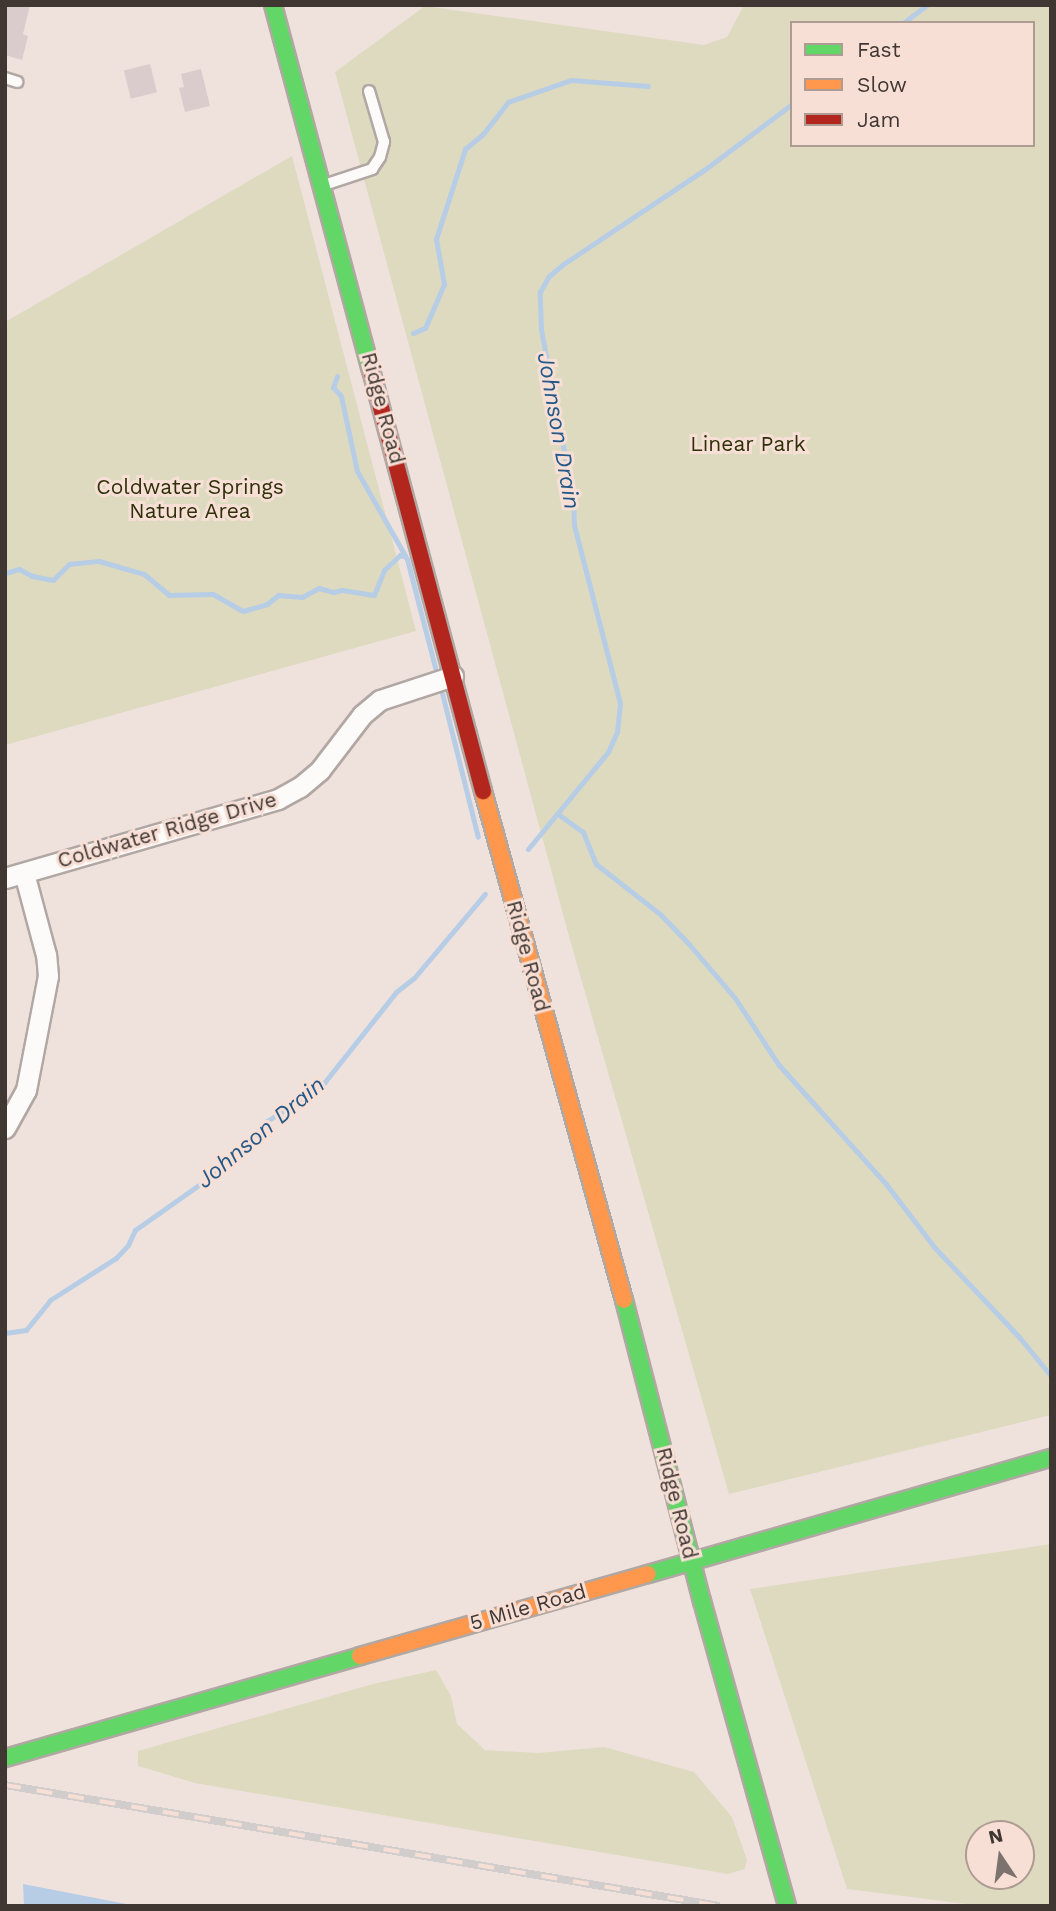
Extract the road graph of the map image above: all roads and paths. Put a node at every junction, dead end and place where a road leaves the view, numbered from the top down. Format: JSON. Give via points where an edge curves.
{"nodes":[{"id":1,"x":273,"y":5,"type":"edge"},
{"id":2,"x":5,"y":78,"type":"edge"},
{"id":3,"x":17,"y":82,"type":"dead end"},
{"id":4,"x":369,"y":91,"type":"dead end"},
{"id":5,"x":324,"y":186,"type":"junction"},
{"id":6,"x":453,"y":676,"type":"junction"},
{"id":7,"x":14,"y":876,"type":"edge"},
{"id":8,"x":5,"y":1128,"type":"edge"},
{"id":9,"x":1051,"y":1458,"type":"edge"},
{"id":10,"x":692,"y":1560,"type":"junction"},
{"id":11,"x":5,"y":1758,"type":"edge"},
{"id":12,"x":787,"y":1906,"type":"edge"}],
"edges":[{"from":1,"to":5,"type":"street","name":"Ridge Road"},
{"from":2,"to":3,"type":"lane"},
{"from":4,"to":5,"type":"lane","via":[[384,142],[380,157],[372,169]]},
{"from":5,"to":6,"type":"street","name":"Ridge Road"},
{"from":6,"to":7,"type":"street","name":"Coldwater Ridge Drive","via":[[380,700],[362,715],[320,771],[290,793]]},
{"from":6,"to":10,"type":"street","name":"Ridge Road"},
{"from":7,"to":8,"type":"street","via":[[46,955],[48,976],[26,1090]]},
{"from":9,"to":10,"type":"street","name":"5 Mile Road"},
{"from":10,"to":11,"type":"street","name":"5 Mile Road"},
{"from":10,"to":12,"type":"street","name":"Ridge Road"}]}
